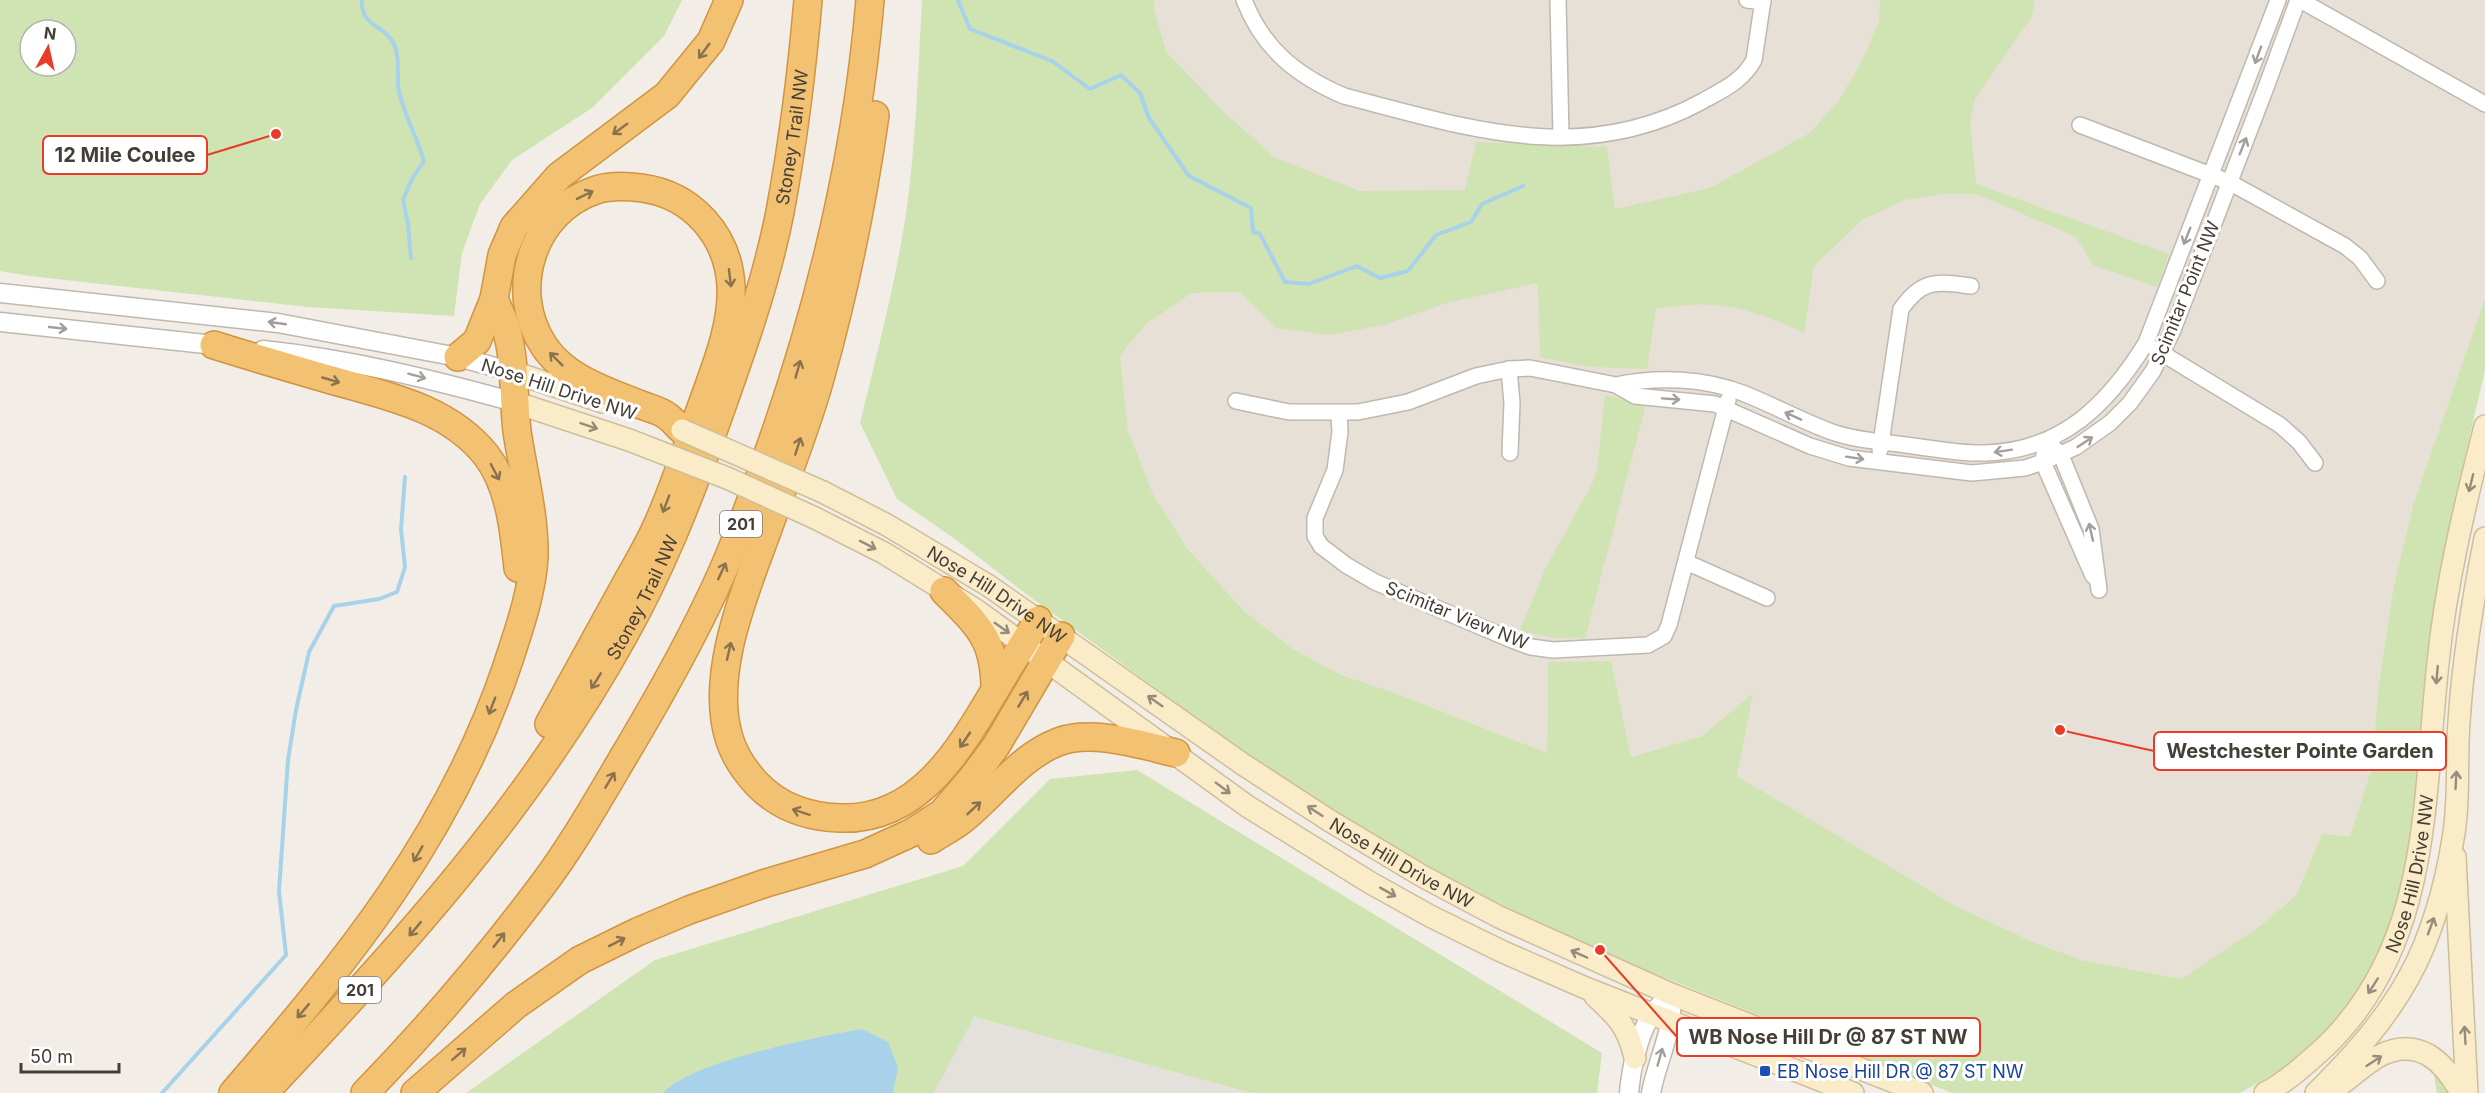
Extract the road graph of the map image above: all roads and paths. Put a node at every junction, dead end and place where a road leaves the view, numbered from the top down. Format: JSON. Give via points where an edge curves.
{"nodes":[{"id":1,"x":729,"y":0,"type":"edge"},
{"id":2,"x":808,"y":0,"type":"edge"},
{"id":3,"x":870,"y":0,"type":"edge"},
{"id":4,"x":887,"y":0,"type":"edge"},
{"id":5,"x":1244,"y":0,"type":"edge"},
{"id":6,"x":1558,"y":0,"type":"edge"},
{"id":7,"x":1747,"y":0,"type":"edge"},
{"id":8,"x":2278,"y":0,"type":"edge"},
{"id":9,"x":2299,"y":0,"type":"edge"},
{"id":10,"x":1763,"y":1,"type":"edge"},
{"id":11,"x":2485,"y":104,"type":"edge"},
{"id":12,"x":2080,"y":125,"type":"dead end"},
{"id":13,"x":1561,"y":136,"type":"junction"},
{"id":14,"x":2211,"y":175,"type":"junction"},
{"id":15,"x":2229,"y":182,"type":"junction"},
{"id":16,"x":2377,"y":281,"type":"dead end"},
{"id":17,"x":1971,"y":286,"type":"dead end"},
{"id":18,"x":0,"y":293,"type":"edge"},
{"id":19,"x":494,"y":299,"type":"junction"},
{"id":20,"x":0,"y":322,"type":"edge"},
{"id":21,"x":2146,"y":343,"type":"junction"},
{"id":22,"x":214,"y":345,"type":"junction"},
{"id":23,"x":2163,"y":353,"type":"junction"},
{"id":24,"x":458,"y":357,"type":"junction"},
{"id":25,"x":1509,"y":369,"type":"junction"},
{"id":26,"x":513,"y":372,"type":"junction"},
{"id":27,"x":1616,"y":384,"type":"junction"},
{"id":28,"x":1731,"y":389,"type":"junction"},
{"id":29,"x":1236,"y":401,"type":"dead end"},
{"id":30,"x":514,"y":402,"type":"junction"},
{"id":31,"x":1726,"y":408,"type":"junction"},
{"id":32,"x":641,"y":410,"type":"junction"},
{"id":33,"x":1339,"y":414,"type":"junction"},
{"id":34,"x":2485,"y":426,"type":"edge"},
{"id":35,"x":682,"y":430,"type":"joint"},
{"id":36,"x":2046,"y":439,"type":"junction"},
{"id":37,"x":1881,"y":441,"type":"junction"},
{"id":38,"x":1510,"y":453,"type":"dead end"},
{"id":39,"x":2061,"y":455,"type":"junction"},
{"id":40,"x":1878,"y":462,"type":"junction"},
{"id":41,"x":2043,"y":462,"type":"junction"},
{"id":42,"x":2315,"y":463,"type":"dead end"},
{"id":43,"x":2485,"y":538,"type":"edge"},
{"id":44,"x":1686,"y":562,"type":"junction"},
{"id":45,"x":944,"y":591,"type":"junction"},
{"id":46,"x":1767,"y":598,"type":"dead end"},
{"id":47,"x":1038,"y":620,"type":"junction"},
{"id":48,"x":1061,"y":636,"type":"junction"},
{"id":49,"x":1024,"y":644,"type":"junction"},
{"id":50,"x":512,"y":651,"type":"junction"},
{"id":51,"x":1046,"y":661,"type":"junction"},
{"id":52,"x":995,"y":690,"type":"junction"},
{"id":53,"x":1176,"y":753,"type":"junction"},
{"id":54,"x":2454,"y":838,"type":"junction"},
{"id":55,"x":766,"y":883,"type":"junction"},
{"id":56,"x":452,"y":884,"type":"junction"},
{"id":57,"x":1588,"y":989,"type":"junction"},
{"id":58,"x":1671,"y":994,"type":"junction"},
{"id":59,"x":1662,"y":1017,"type":"junction"},
{"id":60,"x":1635,"y":1058,"type":"junction"},
{"id":61,"x":233,"y":1093,"type":"edge"},
{"id":62,"x":264,"y":1093,"type":"edge"},
{"id":63,"x":365,"y":1093,"type":"edge"},
{"id":64,"x":416,"y":1093,"type":"edge"},
{"id":65,"x":1629,"y":1093,"type":"edge"},
{"id":66,"x":1652,"y":1093,"type":"edge"},
{"id":67,"x":1853,"y":1093,"type":"edge"},
{"id":68,"x":1922,"y":1093,"type":"edge"},
{"id":69,"x":2265,"y":1093,"type":"edge"},
{"id":70,"x":2316,"y":1093,"type":"edge"},
{"id":71,"x":2326,"y":1093,"type":"edge"},
{"id":72,"x":2461,"y":1093,"type":"edge"},
{"id":73,"x":2467,"y":1093,"type":"edge"}],
"edges":[{"from":1,"to":19,"type":"highway","one_way":true,"via":[[711,41],[667,95],[559,176],[514,227],[502,255]]},
{"from":2,"to":56,"type":"highway","name":"Stoney Trail NW","number":"201","one_way":true,"via":[[792,137],[762,285],[682,518],[624,635],[557,744]]},
{"from":63,"to":3,"type":"highway","number":"201","one_way":true,"via":[[463,986],[543,884],[655,705],[730,555],[792,388],[821,285],[854,136]]},
{"from":52,"to":4,"type":"highway","one_way":true,"via":[[964,742],[935,778],[901,804],[872,816],[831,818],[788,807],[748,774],[728,737],[724,688],[735,624],[819,382],[852,255],[867,168]]},
{"from":5,"to":13,"type":"street","via":[[1260,33],[1277,54],[1310,80],[1336,93],[1494,133]]},
{"from":6,"to":13,"type":"street"},
{"from":7,"to":10,"type":"street"},
{"from":8,"to":14,"type":"street","name":"Scimitar Point NW","one_way":true},
{"from":9,"to":11,"type":"street"},
{"from":15,"to":9,"type":"street","name":"Scimitar Point NW","one_way":true},
{"from":10,"to":13,"type":"street","via":[[1754,60],[1737,82],[1671,116],[1629,129],[1583,137]]},
{"from":12,"to":14,"type":"street"},
{"from":14,"to":15,"type":"street"},
{"from":14,"to":21,"type":"street","name":"Scimitar Point NW","one_way":true},
{"from":15,"to":16,"type":"street","via":[[2345,246]]},
{"from":15,"to":23,"type":"street","name":"Scimitar Point NW"},
{"from":17,"to":37,"type":"street","via":[[1934,282],[1910,296],[1902,309]]},
{"from":24,"to":18,"type":"street","name":"Nose Hill Drive NW","one_way":true,"via":[[278,323]]},
{"from":19,"to":24,"type":"highway","via":[[477,341]]},
{"from":19,"to":26,"type":"highway","via":[[507,329]]},
{"from":20,"to":22,"type":"street","name":"Nose Hill Drive NW","one_way":true},
{"from":21,"to":23,"type":"street"},
{"from":21,"to":36,"type":"street","name":"Scimitar Point NW","via":[[2108,397],[2074,424]]},
{"from":22,"to":30,"type":"street","name":"Nose Hill Drive NW","one_way":true,"via":[[310,355],[396,371]]},
{"from":22,"to":50,"type":"highway","one_way":true,"via":[[433,412],[471,439],[487,456],[508,501],[518,567]]},
{"from":39,"to":23,"type":"street","name":"Scimitar Point NW","one_way":true,"via":[[2094,436],[2130,403]]},
{"from":23,"to":42,"type":"street","via":[[2280,425]]},
{"from":24,"to":26,"type":"street","name":"Nose Hill Drive NW"},
{"from":25,"to":27,"type":"street","name":"Scimitar Point NW","via":[[1550,370]]},
{"from":25,"to":33,"type":"street","name":"Scimitar Point NW","via":[[1476,376],[1408,402]]},
{"from":25,"to":38,"type":"street"},
{"from":26,"to":30,"type":"highway"},
{"from":26,"to":32,"type":"main road","name":"Nose Hill Drive NW"},
{"from":27,"to":28,"type":"street","name":"Scimitar Point NW","via":[[1665,381],[1708,383]]},
{"from":27,"to":31,"type":"street","name":"Scimitar Point NW","one_way":true,"via":[[1635,396],[1701,401]]},
{"from":28,"to":31,"type":"street","name":"Scimitar View NW"},
{"from":37,"to":28,"type":"street","name":"Scimitar Point NW","one_way":true,"via":[[1841,435]]},
{"from":29,"to":33,"type":"street","name":"Scimitar Point NW","via":[[1289,412]]},
{"from":30,"to":45,"type":"main road","name":"Nose Hill Drive NW","one_way":true,"bridge":true,"via":[[727,478],[884,553]]},
{"from":30,"to":50,"type":"highway","via":[[534,556]]},
{"from":31,"to":40,"type":"street","name":"Scimitar Point NW","one_way":true,"via":[[1821,450]]},
{"from":31,"to":44,"type":"street","name":"Scimitar View NW"},
{"from":32,"to":35,"type":"highway","via":[[666,414]]},
{"from":32,"to":56,"type":"highway","one_way":true,"via":[[587,383],[564,366],[544,346],[527,308],[526,277],[539,237],[572,202],[597,190],[623,186],[678,199],[706,222],[723,249],[728,266],[731,287],[724,337],[656,530],[546,729],[482,824]]},
{"from":33,"to":44,"type":"street","name":"Scimitar View NW","via":[[1335,470],[1315,518],[1315,536],[1321,546],[1346,566],[1375,582],[1531,647],[1567,651],[1653,643],[1664,636]]},
{"from":34,"to":69,"type":"main road","name":"Nose Hill Drive NW","one_way":true,"via":[[2451,575],[2438,661],[2418,865],[2407,912],[2378,979],[2356,1011],[2307,1063]]},
{"from":35,"to":47,"type":"main road","name":"Nose Hill Drive NW","bridge":true,"via":[[823,492],[947,560]]},
{"from":36,"to":37,"type":"street","name":"Scimitar Point NW","one_way":true,"via":[[1980,453]]},
{"from":36,"to":39,"type":"street"},
{"from":36,"to":41,"type":"street"},
{"from":37,"to":40,"type":"street"},
{"from":39,"to":41,"type":"street","name":"Scimitar Point NW"},
{"from":41,"to":39,"type":"street","one_way":true,"via":[[2099,590],[2091,529]]},
{"from":40,"to":41,"type":"street","name":"Scimitar Point NW","via":[[1972,473],[2025,468]]},
{"from":54,"to":43,"type":"main road","name":"Nose Hill Drive NW","one_way":true,"via":[[2459,720]]},
{"from":44,"to":46,"type":"street"},
{"from":45,"to":49,"type":"main road","name":"Nose Hill Drive NW","one_way":true},
{"from":45,"to":52,"type":"highway","via":[[969,616],[991,648]]},
{"from":47,"to":48,"type":"main road","name":"Nose Hill Drive NW"},
{"from":47,"to":49,"type":"highway"},
{"from":48,"to":51,"type":"highway"},
{"from":58,"to":48,"type":"main road","name":"Nose Hill Drive NW","one_way":true,"via":[[1499,917],[1422,876],[1244,765]]},
{"from":49,"to":51,"type":"main road","name":"Nose Hill Drive NW"},
{"from":49,"to":52,"type":"highway"},
{"from":50,"to":61,"type":"highway","one_way":true,"via":[[477,746],[410,868],[349,954]]},
{"from":51,"to":53,"type":"main road","name":"Nose Hill Drive NW"},
{"from":55,"to":51,"type":"highway","one_way":true,"via":[[865,854],[911,833],[942,813],[996,746]]},
{"from":55,"to":53,"type":"highway","one_way":true,"via":[[865,868],[899,858],[961,820],[1009,775],[1059,742],[1101,738]]},
{"from":53,"to":57,"type":"main road","name":"Nose Hill Drive NW","one_way":true,"via":[[1247,806],[1369,882],[1501,951]]},
{"from":70,"to":54,"type":"main road","name":"Nose Hill Drive NW","one_way":true,"via":[[2381,1022],[2410,976],[2432,924]]},
{"from":73,"to":54,"type":"main road","one_way":true},
{"from":64,"to":55,"type":"highway","one_way":true,"via":[[516,1005],[580,960],[689,910]]},
{"from":56,"to":62,"type":"highway","name":"Stoney Trail NW","number":"201","one_way":true},
{"from":57,"to":59,"type":"main road","name":"Nose Hill Drive NW"},
{"from":57,"to":60,"type":"main road","via":[[1620,1020],[1630,1036]]},
{"from":58,"to":59,"type":"street"},
{"from":58,"to":68,"type":"main road","name":"Nose Hill Drive NW"},
{"from":59,"to":60,"type":"street"},
{"from":66,"to":59,"type":"street","one_way":true},
{"from":59,"to":67,"type":"main road","name":"Nose Hill Drive NW"},
{"from":60,"to":65,"type":"street"},
{"from":71,"to":72,"type":"main road","one_way":true,"via":[[2380,1056],[2407,1050],[2427,1054],[2444,1065]]}]}
